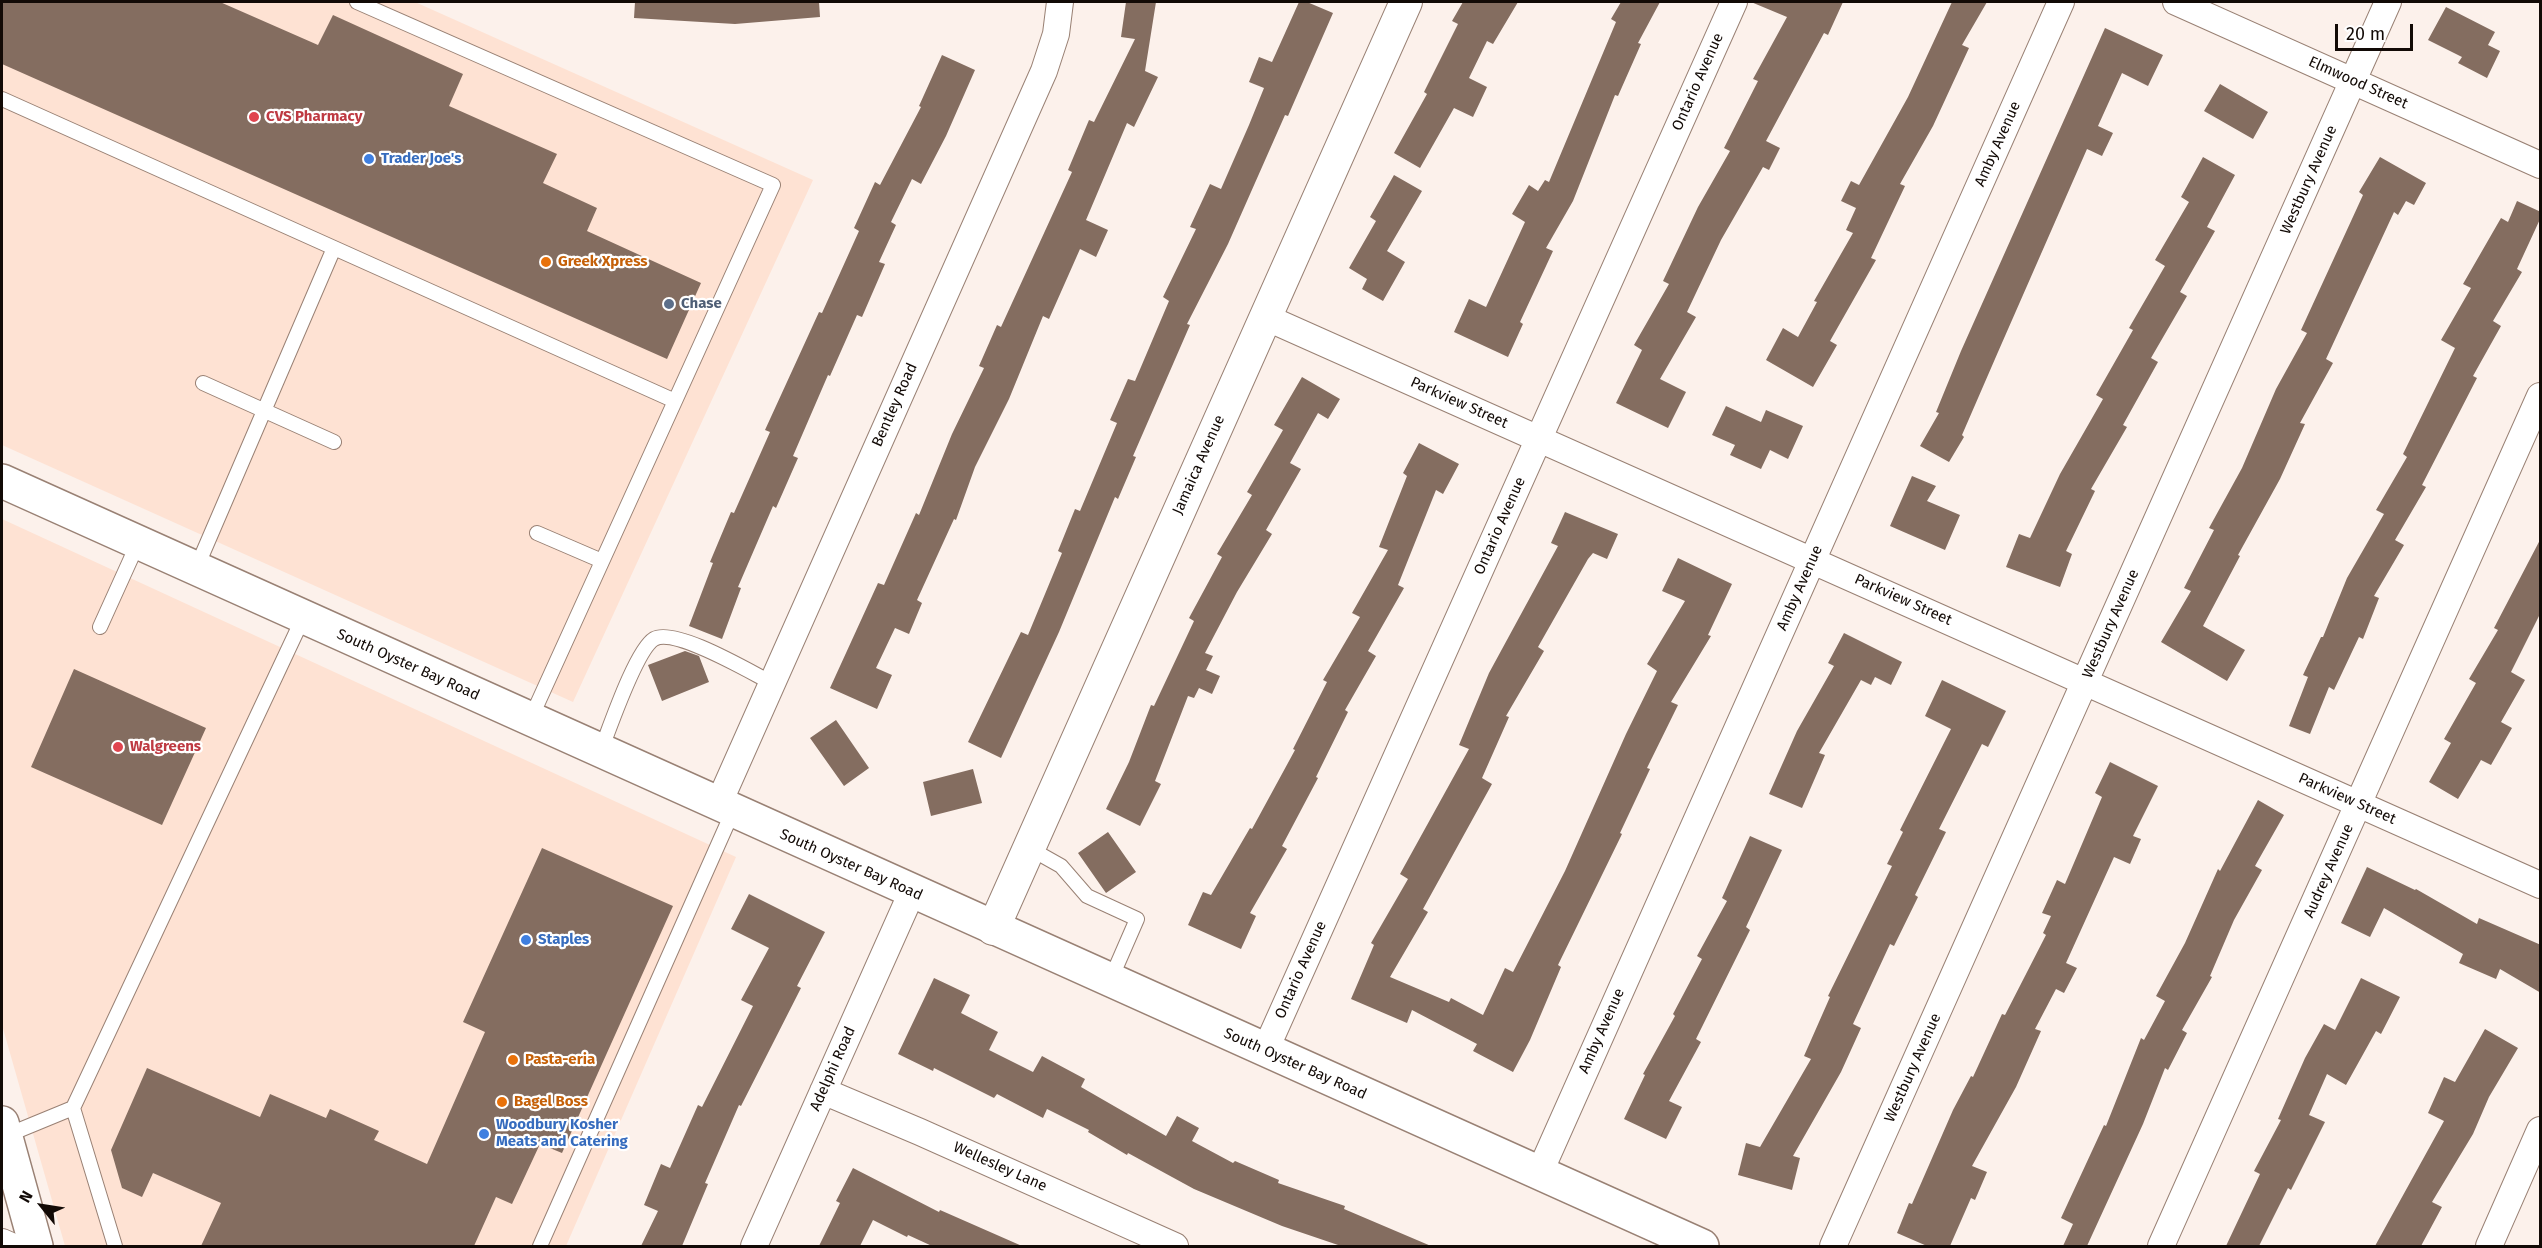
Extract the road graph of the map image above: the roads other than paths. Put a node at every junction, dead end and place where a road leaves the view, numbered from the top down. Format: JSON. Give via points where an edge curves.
{"nodes":[{"id":1,"x":357,"y":2,"type":"edge"},
{"id":2,"x":1060,"y":2,"type":"edge"},
{"id":3,"x":1406,"y":2,"type":"edge"},
{"id":4,"x":1734,"y":2,"type":"edge"},
{"id":5,"x":2061,"y":2,"type":"edge"},
{"id":6,"x":2176,"y":2,"type":"edge"},
{"id":7,"x":2388,"y":2,"type":"edge"},
{"id":8,"x":2353,"y":81,"type":"junction"},
{"id":9,"x":2,"y":99,"type":"edge"},
{"id":10,"x":2541,"y":165,"type":"edge"},
{"id":11,"x":334,"y":248,"type":"junction"},
{"id":12,"x":1265,"y":316,"type":"junction"},
{"id":13,"x":203,"y":383,"type":"dead end"},
{"id":14,"x":2541,"y":396,"type":"edge"},
{"id":15,"x":675,"y":401,"type":"junction"},
{"id":16,"x":264,"y":411,"type":"junction"},
{"id":17,"x":1539,"y":438,"type":"junction"},
{"id":18,"x":334,"y":442,"type":"dead end"},
{"id":19,"x":2,"y":481,"type":"edge"},
{"id":20,"x":537,"y":533,"type":"dead end"},
{"id":21,"x":138,"y":543,"type":"junction"},
{"id":22,"x":1812,"y":559,"type":"junction"},
{"id":23,"x":602,"y":561,"type":"junction"},
{"id":24,"x":196,"y":569,"type":"junction"},
{"id":25,"x":303,"y":618,"type":"junction"},
{"id":26,"x":100,"y":627,"type":"dead end"},
{"id":27,"x":2085,"y":681,"type":"junction"},
{"id":28,"x":772,"y":683,"type":"junction"},
{"id":29,"x":530,"y":720,"type":"junction"},
{"id":30,"x":600,"y":752,"type":"junction"},
{"id":31,"x":2358,"y":804,"type":"junction"},
{"id":32,"x":725,"y":808,"type":"junction"},
{"id":33,"x":1029,"y":848,"type":"junction"},
{"id":34,"x":2541,"y":885,"type":"edge"},
{"id":35,"x":912,"y":892,"type":"junction"},
{"id":36,"x":993,"y":929,"type":"junction"},
{"id":37,"x":1110,"y":981,"type":"junction"},
{"id":38,"x":1265,"y":1051,"type":"junction"},
{"id":39,"x":823,"y":1091,"type":"junction"},
{"id":40,"x":73,"y":1108,"type":"junction"},
{"id":41,"x":3,"y":1130,"type":"edge"},
{"id":42,"x":2541,"y":1130,"type":"edge"},
{"id":43,"x":1539,"y":1174,"type":"junction"},
{"id":44,"x":2,"y":1242,"type":"edge"},
{"id":45,"x":11,"y":1246,"type":"edge"},
{"id":46,"x":36,"y":1246,"type":"edge"},
{"id":47,"x":115,"y":1246,"type":"edge"},
{"id":48,"x":540,"y":1246,"type":"edge"},
{"id":49,"x":754,"y":1246,"type":"edge"},
{"id":50,"x":1175,"y":1246,"type":"edge"},
{"id":51,"x":1702,"y":1246,"type":"edge"},
{"id":52,"x":1833,"y":1246,"type":"edge"},
{"id":53,"x":2161,"y":1246,"type":"edge"},
{"id":54,"x":2488,"y":1246,"type":"edge"}],
"edges":[{"from":1,"to":15,"type":"lane","via":[[773,185]]},
{"from":2,"to":28,"type":"street","name":"Bentley Road","via":[[1056,34],[1044,71]]},
{"from":3,"to":12,"type":"street","name":"Jamaica Avenue"},
{"from":4,"to":17,"type":"street","name":"Ontario Avenue"},
{"from":5,"to":22,"type":"street","name":"Amby Avenue"},
{"from":6,"to":8,"type":"street","name":"Elmwood Street"},
{"from":7,"to":8,"type":"street","name":"Westbury Avenue"},
{"from":8,"to":10,"type":"street","name":"Elmwood Street"},
{"from":8,"to":27,"type":"street","name":"Westbury Avenue"},
{"from":9,"to":11,"type":"lane"},
{"from":11,"to":15,"type":"lane"},
{"from":11,"to":16,"type":"lane"},
{"from":12,"to":17,"type":"street","name":"Parkview Street"},
{"from":12,"to":33,"type":"street","name":"Jamaica Avenue"},
{"from":13,"to":16,"type":"lane"},
{"from":14,"to":31,"type":"street","name":"Audrey Avenue"},
{"from":15,"to":23,"type":"lane"},
{"from":16,"to":18,"type":"lane"},
{"from":16,"to":24,"type":"lane"},
{"from":17,"to":22,"type":"street","name":"Parkview Street"},
{"from":17,"to":38,"type":"street","name":"Ontario Avenue"},
{"from":19,"to":21,"type":"main road","name":"South Oyster Bay Road"},
{"from":20,"to":23,"type":"lane"},
{"from":21,"to":24,"type":"main road","name":"South Oyster Bay Road"},
{"from":21,"to":26,"type":"lane"},
{"from":22,"to":27,"type":"street","name":"Parkview Street"},
{"from":22,"to":43,"type":"street","name":"Amby Avenue"},
{"from":23,"to":29,"type":"lane"},
{"from":24,"to":25,"type":"main road","name":"South Oyster Bay Road"},
{"from":25,"to":29,"type":"main road","name":"South Oyster Bay Road"},
{"from":25,"to":40,"type":"lane"},
{"from":27,"to":31,"type":"street","name":"Parkview Street"},
{"from":27,"to":52,"type":"street","name":"Westbury Avenue"},
{"from":28,"to":30,"type":"lane","via":[[686,640],[671,636],[654,639],[640,655]]},
{"from":28,"to":32,"type":"street","name":"Bentley Road"},
{"from":29,"to":30,"type":"main road","name":"South Oyster Bay Road"},
{"from":30,"to":32,"type":"main road","name":"South Oyster Bay Road"},
{"from":31,"to":34,"type":"street","name":"Parkview Street"},
{"from":31,"to":53,"type":"street","name":"Audrey Avenue"},
{"from":32,"to":35,"type":"main road","name":"South Oyster Bay Road"},
{"from":32,"to":48,"type":"lane"},
{"from":33,"to":36,"type":"street","name":"Jamaica Avenue"},
{"from":33,"to":37,"type":"lane","via":[[1061,866],[1087,896],[1137,918]]},
{"from":35,"to":36,"type":"main road","name":"South Oyster Bay Road"},
{"from":35,"to":39,"type":"street","name":"Adelphi Road"},
{"from":36,"to":37,"type":"main road","name":"South Oyster Bay Road"},
{"from":37,"to":38,"type":"main road","name":"South Oyster Bay Road"},
{"from":38,"to":43,"type":"main road","name":"South Oyster Bay Road"},
{"from":39,"to":49,"type":"street","name":"Adelphi Road"},
{"from":39,"to":50,"type":"street","name":"Wellesley Lane"},
{"from":40,"to":41,"type":"lane"},
{"from":40,"to":47,"type":"lane"},
{"from":41,"to":46,"type":"main road"},
{"from":42,"to":54,"type":"street"},
{"from":43,"to":51,"type":"main road","name":"South Oyster Bay Road"},
{"from":44,"to":45,"type":"street"}]}
